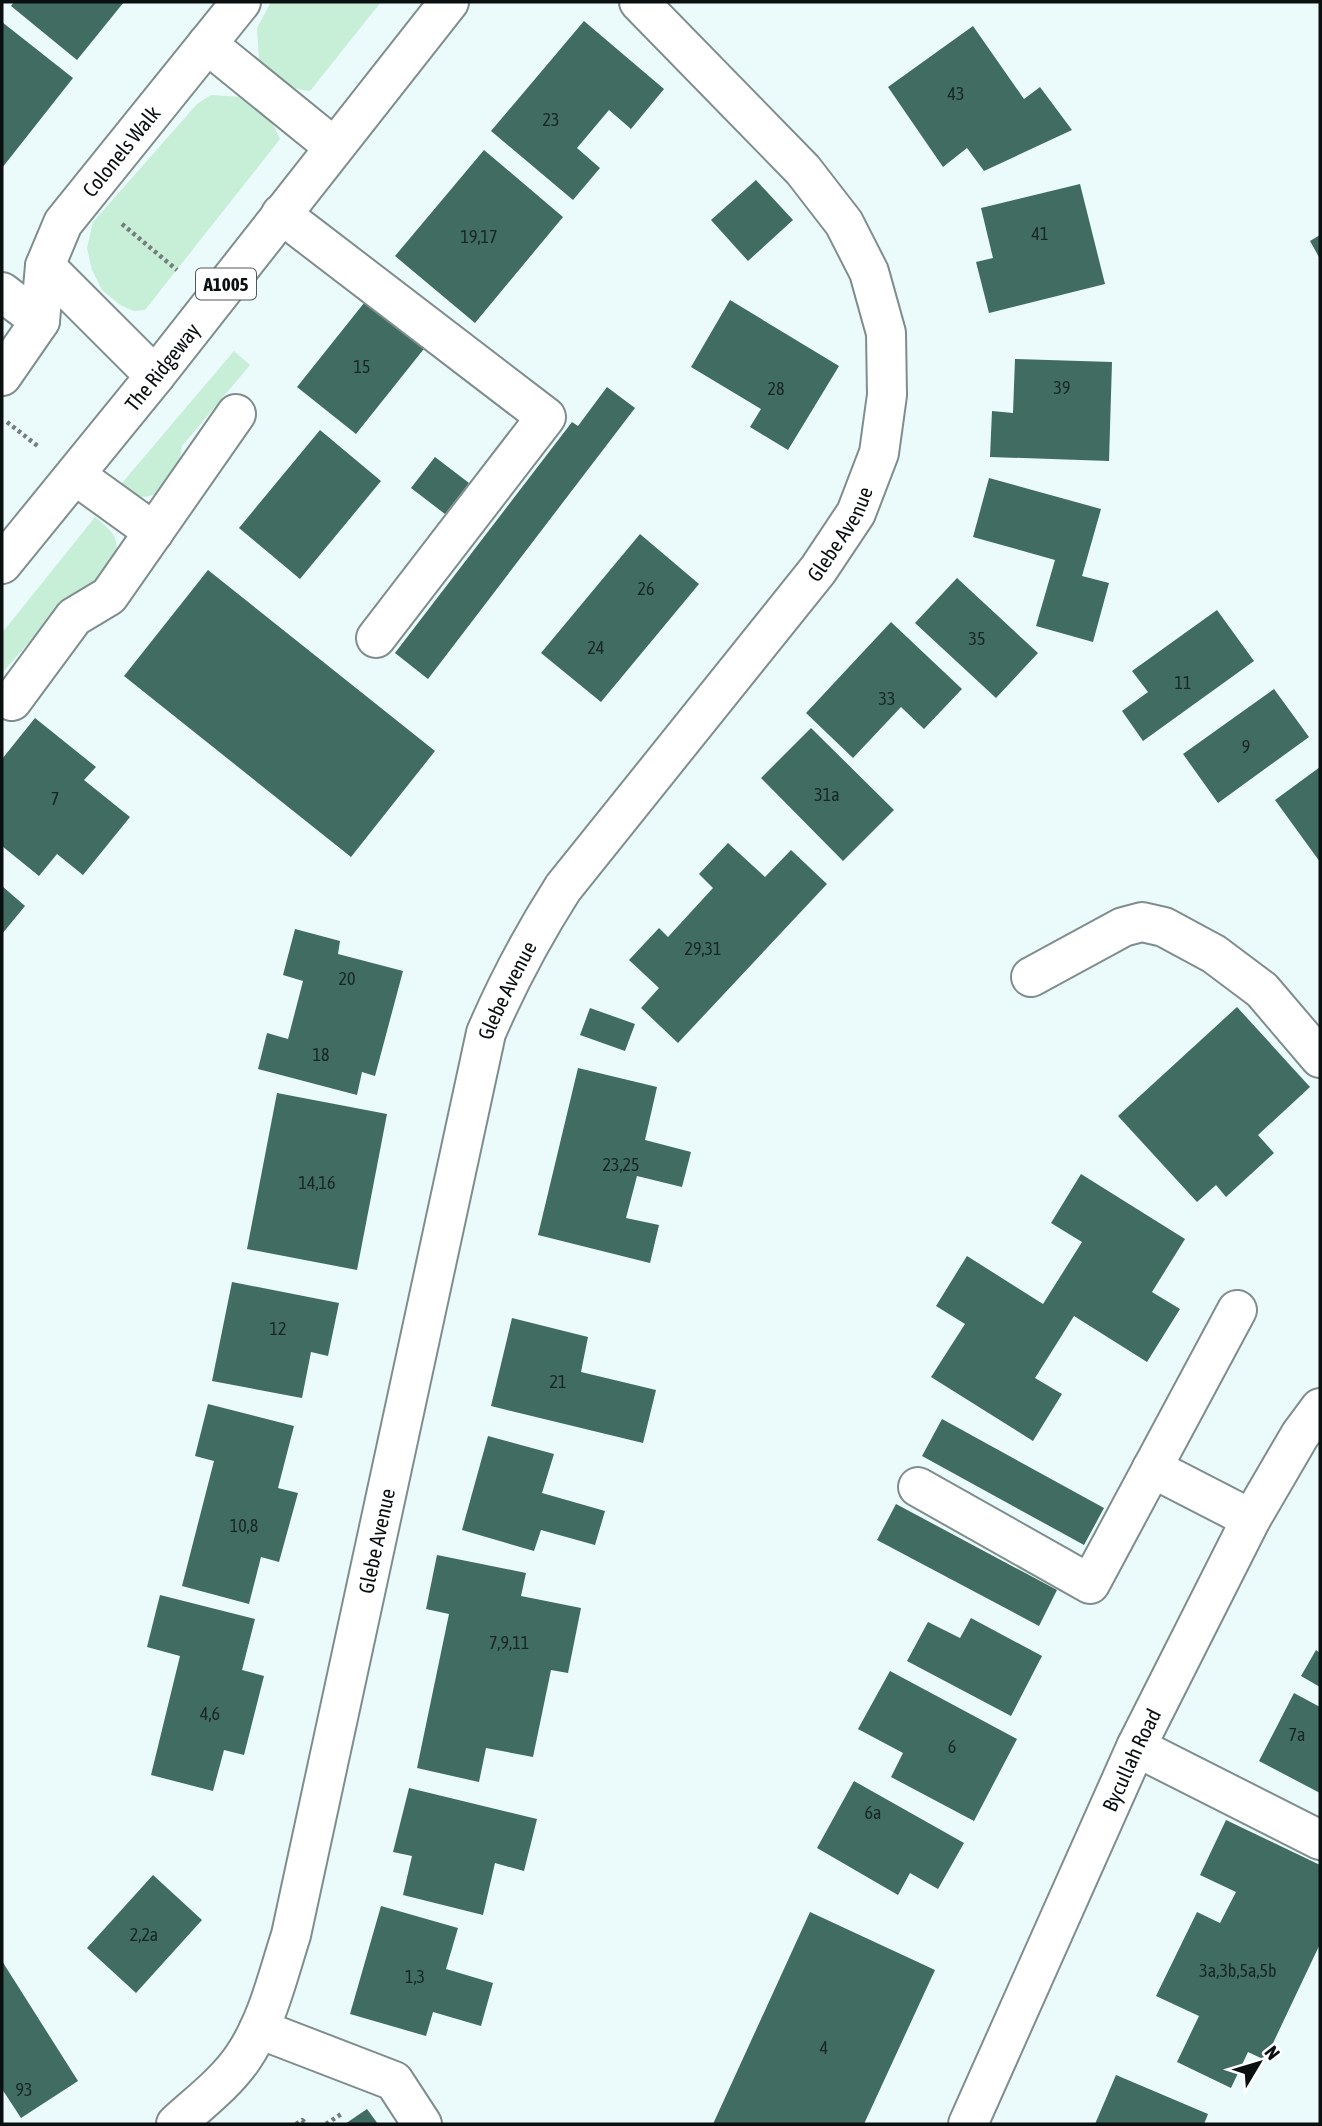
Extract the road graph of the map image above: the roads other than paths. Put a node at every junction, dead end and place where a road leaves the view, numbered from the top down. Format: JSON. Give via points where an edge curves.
{"nodes":[{"id":1,"x":241,"y":2,"type":"edge"},
{"id":2,"x":449,"y":2,"type":"edge"},
{"id":3,"x":639,"y":2,"type":"edge"},
{"id":4,"x":207,"y":44,"type":"junction"},
{"id":5,"x":334,"y":147,"type":"junction"},
{"id":6,"x":281,"y":215,"type":"junction"},
{"id":7,"x":45,"y":266,"type":"junction"},
{"id":8,"x":2,"y":292,"type":"edge"},
{"id":9,"x":40,"y":321,"type":"junction"},
{"id":10,"x":2,"y":376,"type":"edge"},
{"id":11,"x":155,"y":376,"type":"junction"},
{"id":12,"x":236,"y":414,"type":"dead end"},
{"id":13,"x":75,"y":475,"type":"junction"},
{"id":14,"x":154,"y":533,"type":"junction"},
{"id":15,"x":2,"y":564,"type":"edge"},
{"id":16,"x":376,"y":638,"type":"dead end"},
{"id":17,"x":12,"y":701,"type":"dead end"},
{"id":18,"x":1031,"y":977,"type":"dead end"},
{"id":19,"x":1320,"y":1058,"type":"edge"},
{"id":20,"x":1237,"y":1310,"type":"dead end"},
{"id":21,"x":1320,"y":1408,"type":"edge"},
{"id":22,"x":1152,"y":1468,"type":"junction"},
{"id":23,"x":918,"y":1487,"type":"dead end"},
{"id":24,"x":1251,"y":1519,"type":"junction"},
{"id":25,"x":1136,"y":1747,"type":"junction"},
{"id":26,"x":1320,"y":1840,"type":"edge"},
{"id":27,"x":259,"y":2029,"type":"junction"},
{"id":28,"x":176,"y":2124,"type":"edge"},
{"id":29,"x":422,"y":2124,"type":"edge"},
{"id":30,"x":968,"y":2124,"type":"edge"}],
"edges":[{"from":1,"to":4,"type":"street","name":"Colonels Walk"},
{"from":2,"to":5,"type":"street","name":"The Ridgeway","number":"A1005"},
{"from":3,"to":27,"type":"street","name":"Glebe Avenue","via":[[803,170],[844,223],[869,272],[886,333],[887,395],[879,453],[856,513],[818,570],[563,888],[510,977],[486,1033],[290,1935]]},
{"from":4,"to":5,"type":"street"},
{"from":4,"to":7,"type":"street","name":"Colonels Walk","via":[[63,223]]},
{"from":5,"to":6,"type":"street","name":"The Ridgeway","number":"A1005"},
{"from":6,"to":11,"type":"street","name":"The Ridgeway","number":"A1005"},
{"from":6,"to":16,"type":"street","via":[[546,417]]},
{"from":7,"to":9,"type":"street","name":"Colonels Walk"},
{"from":7,"to":11,"type":"street"},
{"from":8,"to":9,"type":"street"},
{"from":9,"to":10,"type":"street","name":"Colonels Walk"},
{"from":11,"to":13,"type":"street","name":"The Ridgeway","number":"A1005"},
{"from":12,"to":14,"type":"street"},
{"from":13,"to":14,"type":"street"},
{"from":13,"to":15,"type":"street","name":"The Ridgeway","number":"A1005"},
{"from":14,"to":17,"type":"street","via":[[109,596],[74,618]]},
{"from":18,"to":19,"type":"street","via":[[1123,927],[1142,922],[1164,927],[1214,954],[1262,990]]},
{"from":20,"to":22,"type":"street"},
{"from":21,"to":24,"type":"street","name":"Bycullah Road"},
{"from":22,"to":23,"type":"street","via":[[1090,1584]]},
{"from":22,"to":24,"type":"street"},
{"from":24,"to":25,"type":"street","name":"Bycullah Road"},
{"from":25,"to":26,"type":"street"},
{"from":25,"to":30,"type":"street","name":"Bycullah Road"},
{"from":27,"to":28,"type":"street","name":"Glebe Avenue","via":[[243,2057]]},
{"from":27,"to":29,"type":"street","via":[[394,2081]]}]}
